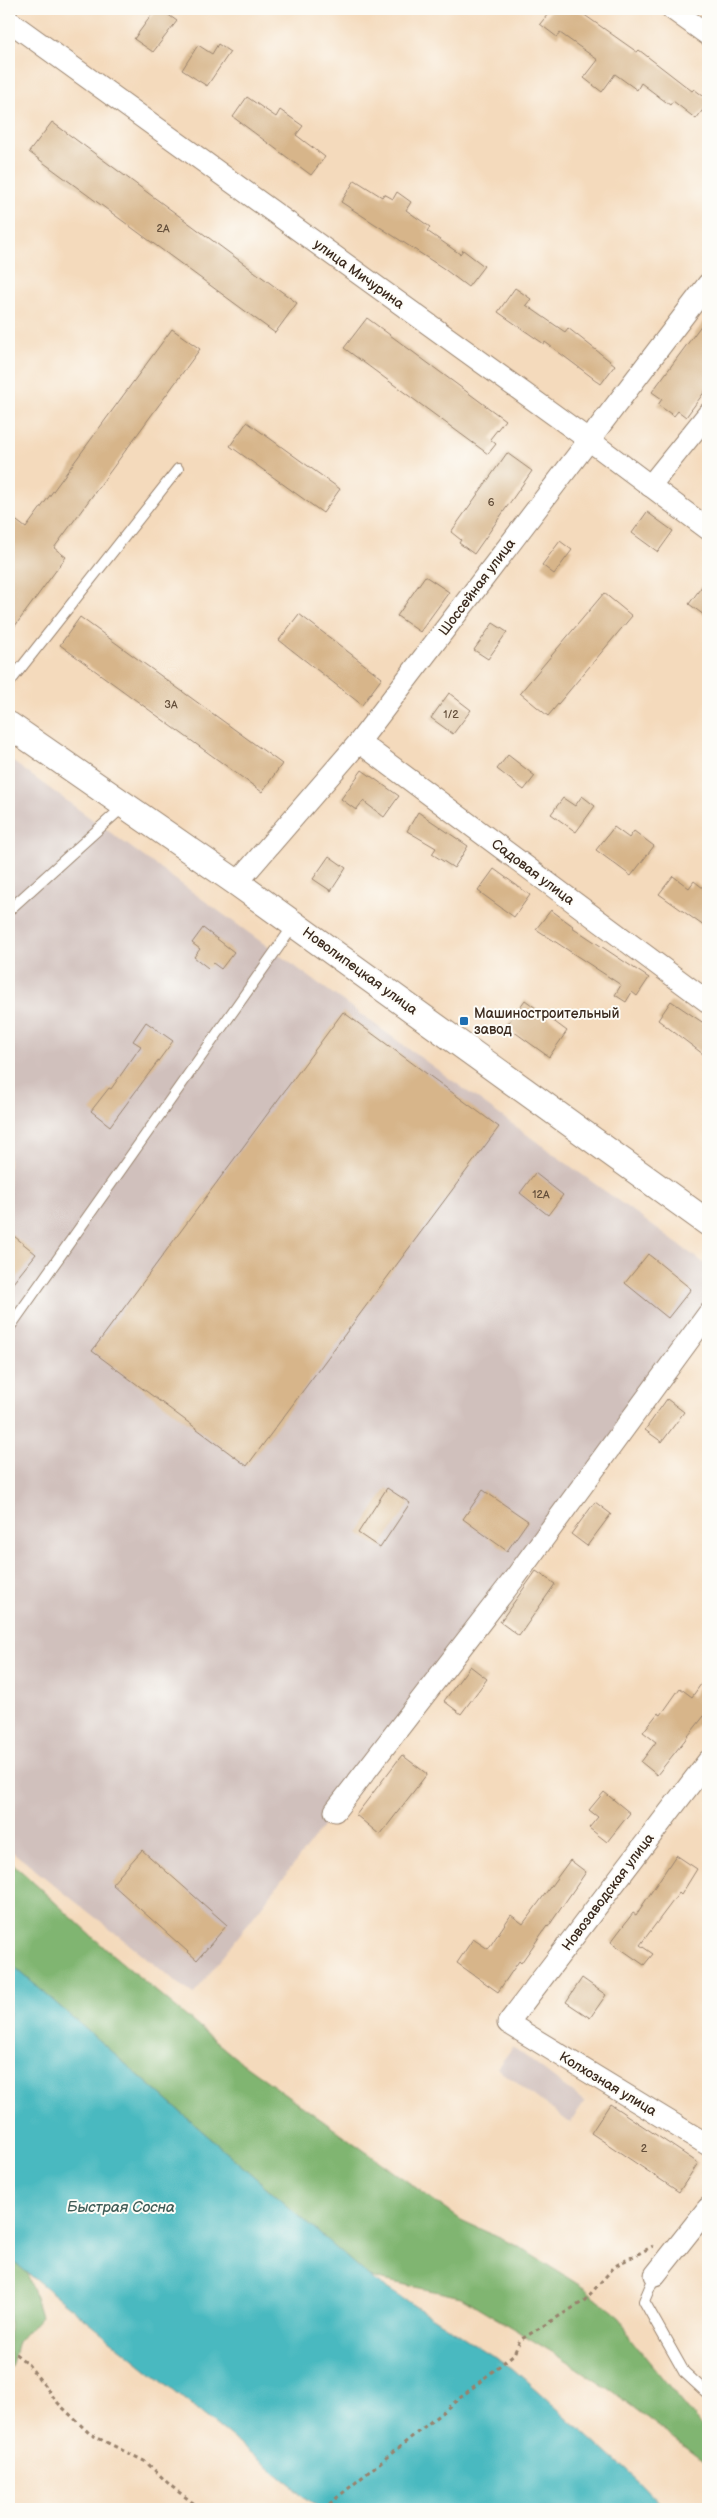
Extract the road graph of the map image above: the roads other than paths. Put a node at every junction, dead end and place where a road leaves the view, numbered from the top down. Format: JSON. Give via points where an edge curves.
{"nodes":[{"id":1,"x":672,"y":9,"type":"edge"},
{"id":2,"x":9,"y":21,"type":"edge"},
{"id":3,"x":708,"y":36,"type":"edge"},
{"id":4,"x":708,"y":284,"type":"edge"},
{"id":5,"x":708,"y":414,"type":"edge"},
{"id":6,"x":588,"y":440,"type":"junction"},
{"id":7,"x":178,"y":469,"type":"dead end"},
{"id":8,"x":650,"y":486,"type":"junction"},
{"id":9,"x":708,"y":529,"type":"edge"},
{"id":10,"x":9,"y":683,"type":"edge"},
{"id":11,"x":9,"y":725,"type":"edge"},
{"id":12,"x":359,"y":742,"type":"junction"},
{"id":13,"x":125,"y":805,"type":"junction"},
{"id":14,"x":237,"y":883,"type":"junction"},
{"id":15,"x":9,"y":910,"type":"edge"},
{"id":16,"x":295,"y":924,"type":"junction"},
{"id":17,"x":708,"y":1002,"type":"edge"},
{"id":18,"x":708,"y":1223,"type":"edge"},
{"id":19,"x":708,"y":1314,"type":"edge"},
{"id":20,"x":9,"y":1328,"type":"edge"},
{"id":21,"x":708,"y":1761,"type":"edge"},
{"id":22,"x":335,"y":1811,"type":"dead end"},
{"id":23,"x":508,"y":2024,"type":"joint"},
{"id":24,"x":708,"y":2145,"type":"edge"},
{"id":25,"x":708,"y":2208,"type":"edge"},
{"id":26,"x":655,"y":2275,"type":"joint"},
{"id":27,"x":708,"y":2394,"type":"edge"}],
"edges":[{"from":1,"to":3,"type":"street"},
{"from":2,"to":6,"type":"street","name":"улица Мичурина"},
{"from":4,"to":6,"type":"street","name":"Шоссейная улица"},
{"from":5,"to":8,"type":"street"},
{"from":6,"to":8,"type":"street","name":"улица Мичурина"},
{"from":6,"to":12,"type":"street","name":"Шоссейная улица"},
{"from":7,"to":10,"type":"lane"},
{"from":8,"to":9,"type":"street","name":"улица Мичурина"},
{"from":11,"to":13,"type":"street","name":"Новолипецкая улица"},
{"from":12,"to":14,"type":"street","name":"Шоссейная улица"},
{"from":12,"to":17,"type":"street","name":"Садовая улица"},
{"from":13,"to":14,"type":"street","name":"Новолипецкая улица"},
{"from":13,"to":15,"type":"lane"},
{"from":14,"to":16,"type":"street","name":"Новолипецкая улица"},
{"from":16,"to":18,"type":"street","name":"Новолипецкая улица"},
{"from":16,"to":20,"type":"lane"},
{"from":19,"to":22,"type":"street","via":[[517,1575]]},
{"from":21,"to":23,"type":"street","name":"Новозаводская улица"},
{"from":23,"to":24,"type":"street","name":"Колхозная улица"},
{"from":25,"to":26,"type":"street"},
{"from":26,"to":27,"type":"lane","via":[[644,2301],[684,2372]]}]}
